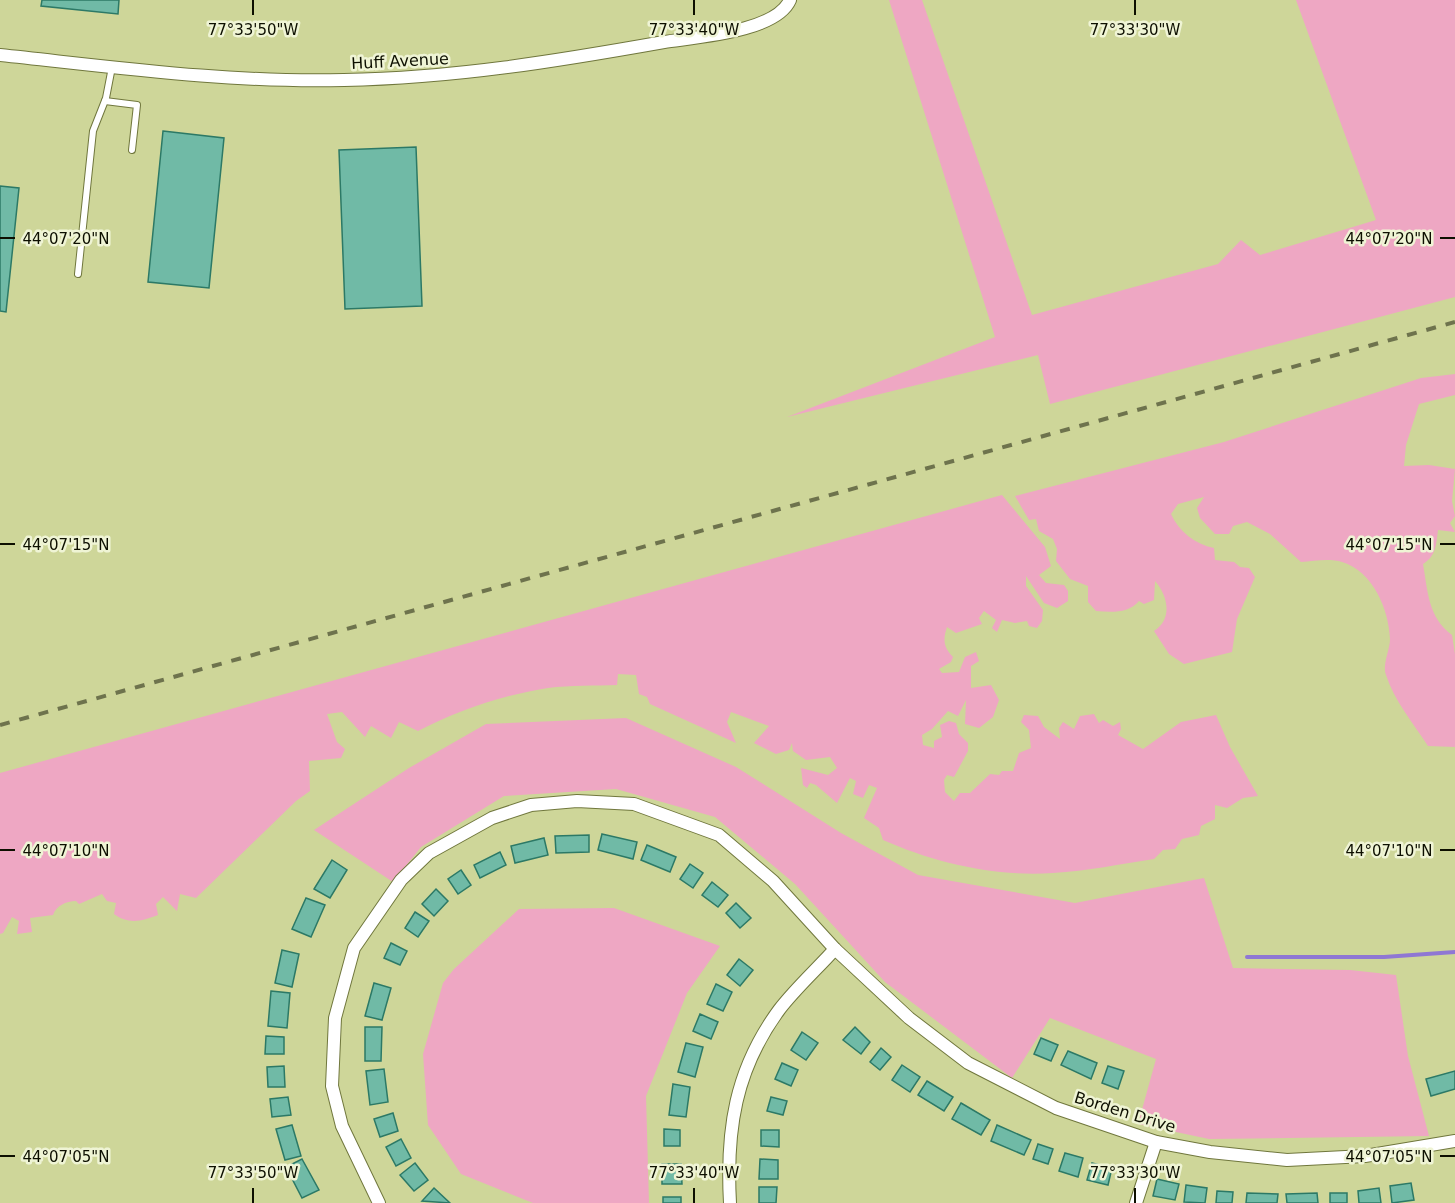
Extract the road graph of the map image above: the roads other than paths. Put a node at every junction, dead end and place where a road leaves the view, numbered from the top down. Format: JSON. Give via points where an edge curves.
{"nodes":[{"id":1,"x":790,"y":0,"type":"edge"},
{"id":2,"x":0,"y":56,"type":"edge"},
{"id":3,"x":112,"y":67,"type":"junction"},
{"id":4,"x":105,"y":101,"type":"junction"},
{"id":5,"x":132,"y":150,"type":"dead end"},
{"id":6,"x":78,"y":274,"type":"dead end"},
{"id":7,"x":836,"y":949,"type":"junction"},
{"id":8,"x":1455,"y":1141,"type":"edge"},
{"id":9,"x":1156,"y":1142,"type":"junction"},
{"id":10,"x":379,"y":1203,"type":"edge"},
{"id":11,"x":730,"y":1203,"type":"edge"},
{"id":12,"x":1136,"y":1203,"type":"edge"}],
"edges":[{"from":1,"to":3,"type":"street","name":"Huff Avenue","via":[[776,16],[732,30],[456,75],[287,80]]},
{"from":2,"to":3,"type":"street","name":"Huff Avenue"},
{"from":3,"to":4,"type":"lane"},
{"from":4,"to":5,"type":"lane","via":[[137,105]]},
{"from":4,"to":6,"type":"lane","via":[[93,131]]},
{"from":7,"to":9,"type":"street","name":"Borden Drive","via":[[909,1018],[968,1063],[1056,1107]]},
{"from":7,"to":10,"type":"street","name":"Borden Drive","via":[[773,881],[719,835],[634,804],[576,801],[531,806],[492,819],[429,853],[401,880],[354,948],[335,1018],[332,1086],[342,1126]]},
{"from":7,"to":11,"type":"street","via":[[780,1010],[743,1076],[729,1135]]},
{"from":8,"to":9,"type":"street","name":"Borden Drive","via":[[1365,1156],[1287,1160]]},
{"from":9,"to":12,"type":"street"}]}
